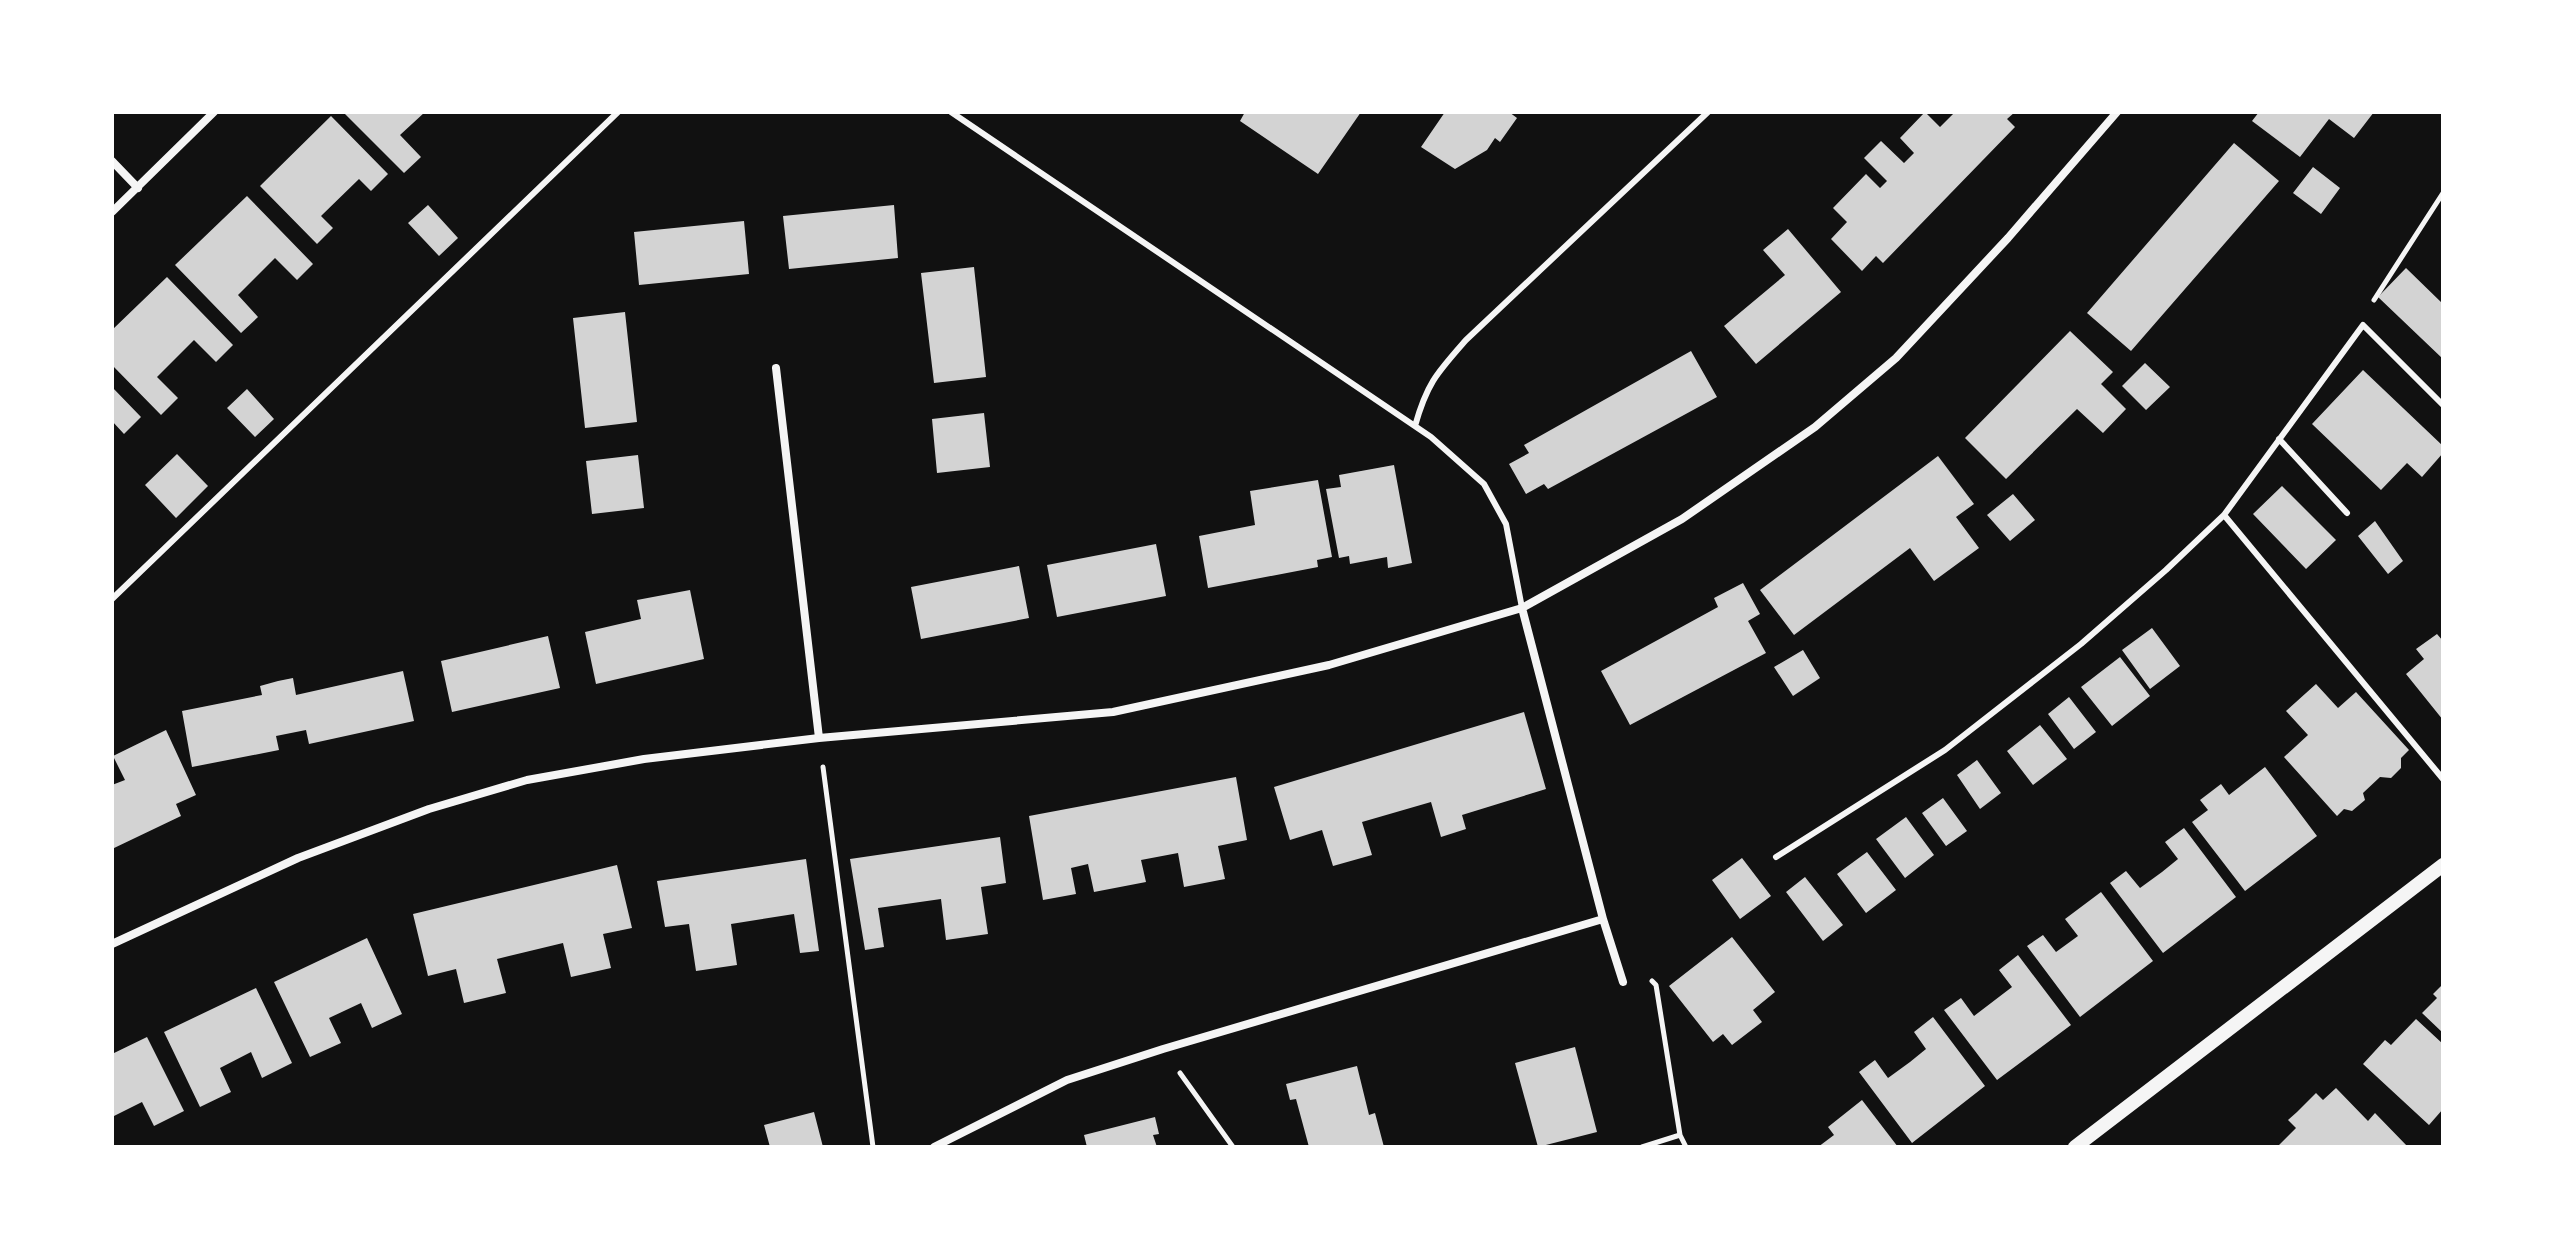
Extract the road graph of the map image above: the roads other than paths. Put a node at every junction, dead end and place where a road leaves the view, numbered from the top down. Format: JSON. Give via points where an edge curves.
{"nodes":[{"id":1,"x":214,"y":112,"type":"edge"},
{"id":2,"x":618,"y":112,"type":"edge"},
{"id":3,"x":951,"y":112,"type":"edge"},
{"id":4,"x":1708,"y":112,"type":"edge"},
{"id":5,"x":2117,"y":112,"type":"edge"},
{"id":6,"x":112,"y":161,"type":"edge"},
{"id":7,"x":138,"y":188,"type":"junction"},
{"id":8,"x":112,"y":212,"type":"edge"},
{"id":9,"x":776,"y":368,"type":"dead end"},
{"id":10,"x":2443,"y":405,"type":"edge"},
{"id":11,"x":1415,"y":426,"type":"junction"},
{"id":12,"x":2279,"y":439,"type":"junction"},
{"id":13,"x":2347,"y":513,"type":"dead end"},
{"id":14,"x":2224,"y":515,"type":"junction"},
{"id":15,"x":112,"y":599,"type":"edge"},
{"id":16,"x":1522,"y":608,"type":"junction"},
{"id":17,"x":819,"y":738,"type":"junction"},
{"id":18,"x":2443,"y":779,"type":"edge"},
{"id":19,"x":1776,"y":857,"type":"dead end"},
{"id":20,"x":2443,"y":865,"type":"edge"},
{"id":21,"x":1603,"y":919,"type":"junction"},
{"id":22,"x":112,"y":944,"type":"edge"},
{"id":23,"x":1623,"y":982,"type":"dead end"},
{"id":24,"x":934,"y":1147,"type":"edge"},
{"id":25,"x":2075,"y":1147,"type":"edge"}],
"edges":[{"from":1,"to":7,"type":"street"},
{"from":2,"to":15,"type":"lane"},
{"from":3,"to":11,"type":"lane"},
{"from":4,"to":11,"type":"lane","via":[[1466,340],[1432,379]]},
{"from":5,"to":16,"type":"street","via":[[1896,358],[1815,427],[1682,519]]},
{"from":6,"to":7,"type":"street"},
{"from":7,"to":8,"type":"street"},
{"from":9,"to":17,"type":"street"},
{"from":10,"to":12,"type":"lane","via":[[2363,325]]},
{"from":11,"to":16,"type":"lane","via":[[1484,484],[1506,524]]},
{"from":12,"to":13,"type":"lane"},
{"from":12,"to":14,"type":"lane"},
{"from":14,"to":18,"type":"lane"},
{"from":14,"to":19,"type":"lane","via":[[2081,644],[1945,750]]},
{"from":16,"to":17,"type":"street","via":[[1329,665],[1113,712]]},
{"from":16,"to":21,"type":"street"},
{"from":17,"to":22,"type":"street","via":[[644,759],[527,780],[429,809],[298,858]]},
{"from":20,"to":25,"type":"street"},
{"from":21,"to":23,"type":"street"},
{"from":21,"to":24,"type":"street","via":[[1067,1080]]}]}
